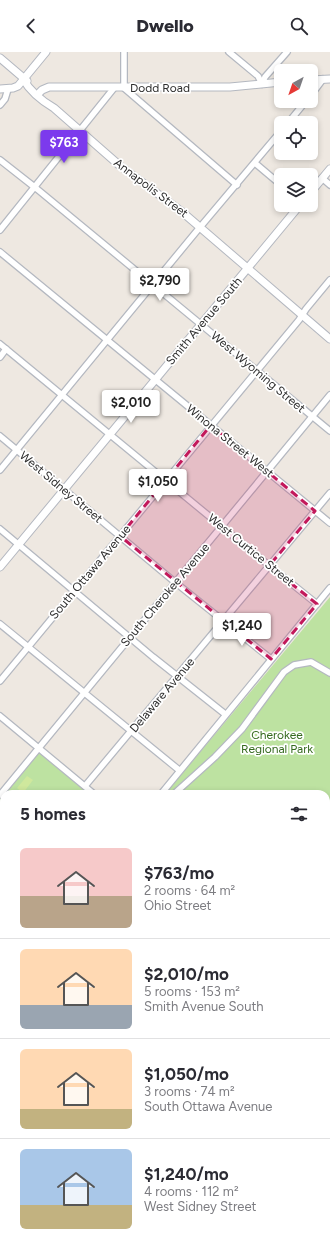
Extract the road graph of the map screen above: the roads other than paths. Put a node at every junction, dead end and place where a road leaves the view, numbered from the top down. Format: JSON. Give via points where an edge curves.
{"nodes":[{"id":1,"x":46,"y":52,"type":"edge"},
{"id":2,"x":124,"y":52,"type":"edge"},
{"id":3,"x":229,"y":52,"type":"edge"},
{"id":4,"x":287,"y":52,"type":"edge"},
{"id":5,"x":0,"y":58,"type":"edge"},
{"id":6,"x":23,"y":79,"type":"junction"},
{"id":7,"x":327,"y":79,"type":"edge"},
{"id":8,"x":274,"y":83,"type":"edge"},
{"id":9,"x":262,"y":84,"type":"junction"},
{"id":10,"x":318,"y":87,"type":"edge"},
{"id":11,"x":114,"y":88,"type":"junction"},
{"id":12,"x":124,"y":88,"type":"junction"},
{"id":13,"x":4,"y":89,"type":"edge"},
{"id":14,"x":40,"y":92,"type":"junction"},
{"id":15,"x":0,"y":105,"type":"edge"},
{"id":16,"x":54,"y":108,"type":"junction"},
{"id":17,"x":300,"y":108,"type":"edge"},
{"id":18,"x":294,"y":116,"type":"edge"},
{"id":19,"x":80,"y":131,"type":"junction"},
{"id":20,"x":274,"y":140,"type":"edge"},
{"id":21,"x":0,"y":160,"type":"edge"},
{"id":22,"x":255,"y":163,"type":"junction"},
{"id":23,"x":330,"y":169,"type":"edge"},
{"id":24,"x":322,"y":178,"type":"junction"},
{"id":25,"x":274,"y":179,"type":"edge"},
{"id":26,"x":318,"y":183,"type":"edge"},
{"id":27,"x":237,"y":185,"type":"junction"},
{"id":28,"x":330,"y":185,"type":"edge"},
{"id":29,"x":35,"y":188,"type":"junction"},
{"id":30,"x":294,"y":212,"type":"edge"},
{"id":31,"x":200,"y":227,"type":"junction"},
{"id":32,"x":0,"y":230,"type":"edge"},
{"id":33,"x":0,"y":252,"type":"edge"},
{"id":34,"x":248,"y":268,"type":"junction"},
{"id":35,"x":330,"y":280,"type":"edge"},
{"id":36,"x":154,"y":285,"type":"junction"},
{"id":37,"x":302,"y":315,"type":"junction"},
{"id":38,"x":201,"y":324,"type":"junction"},
{"id":39,"x":330,"y":339,"type":"edge"},
{"id":40,"x":107,"y":340,"type":"junction"},
{"id":41,"x":0,"y":344,"type":"edge"},
{"id":42,"x":6,"y":349,"type":"junction"},
{"id":43,"x":0,"y":357,"type":"edge"},
{"id":44,"x":257,"y":370,"type":"junction"},
{"id":45,"x":155,"y":380,"type":"junction"},
{"id":46,"x":62,"y":395,"type":"junction"},
{"id":47,"x":330,"y":395,"type":"edge"},
{"id":48,"x":312,"y":417,"type":"junction"},
{"id":49,"x":211,"y":425,"type":"junction"},
{"id":50,"x":330,"y":431,"type":"edge"},
{"id":51,"x":110,"y":434,"type":"junction"},
{"id":52,"x":0,"y":436,"type":"edge"},
{"id":53,"x":16,"y":450,"type":"junction"},
{"id":54,"x":0,"y":470,"type":"edge"},
{"id":55,"x":268,"y":471,"type":"junction"},
{"id":56,"x":166,"y":480,"type":"junction"},
{"id":57,"x":64,"y":490,"type":"junction"},
{"id":58,"x":330,"y":492,"type":"edge"},
{"id":59,"x":315,"y":511,"type":"junction"},
{"id":60,"x":330,"y":523,"type":"edge"},
{"id":61,"x":222,"y":527,"type":"junction"},
{"id":62,"x":0,"y":529,"type":"edge"},
{"id":63,"x":120,"y":536,"type":"junction"},
{"id":64,"x":19,"y":545,"type":"junction"},
{"id":65,"x":269,"y":566,"type":"junction"},
{"id":66,"x":0,"y":567,"type":"edge"},
{"id":67,"x":176,"y":582,"type":"junction"},
{"id":68,"x":330,"y":588,"type":"edge"},
{"id":69,"x":74,"y":591,"type":"junction"},
{"id":70,"x":317,"y":604,"type":"junction"},
{"id":71,"x":223,"y":621,"type":"junction"},
{"id":72,"x":0,"y":624,"type":"edge"},
{"id":73,"x":130,"y":637,"type":"junction"},
{"id":74,"x":29,"y":646,"type":"junction"},
{"id":75,"x":271,"y":659,"type":"junction"},
{"id":76,"x":330,"y":673,"type":"edge"},
{"id":77,"x":177,"y":677,"type":"junction"},
{"id":78,"x":0,"y":681,"type":"edge"},
{"id":79,"x":85,"y":693,"type":"junction"},
{"id":80,"x":225,"y":714,"type":"junction"},
{"id":81,"x":0,"y":716,"type":"edge"},
{"id":82,"x":131,"y":732,"type":"junction"},
{"id":83,"x":39,"y":748,"type":"junction"},
{"id":84,"x":179,"y":770,"type":"junction"},
{"id":85,"x":85,"y":786,"type":"junction"},
{"id":86,"x":4,"y":790,"type":"edge"},
{"id":87,"x":90,"y":790,"type":"edge"},
{"id":88,"x":164,"y":790,"type":"edge"},
{"id":89,"x":178,"y":790,"type":"edge"}],
"edges":[{"from":1,"to":6,"type":"street"},
{"from":2,"to":12,"type":"street"},
{"from":3,"to":9,"type":"street","via":[[258,76]]},
{"from":4,"to":9,"type":"street"},
{"from":5,"to":6,"type":"street","name":"Annapolis Street"},
{"from":6,"to":13,"type":"street","via":[[16,87]]},
{"from":6,"to":14,"type":"street","name":"Annapolis Street"},
{"from":6,"to":16,"type":"street","name":"Annapolis Street","via":[[29,88]]},
{"from":7,"to":10,"type":"street"},
{"from":8,"to":9,"type":"street","name":"Dodd Road"},
{"from":9,"to":12,"type":"street","name":"Dodd Road","via":[[230,87]]},
{"from":11,"to":12,"type":"street","name":"Dodd Road"},
{"from":11,"to":14,"type":"street","name":"Dodd Road","via":[[50,87]]},
{"from":11,"to":19,"type":"street"},
{"from":12,"to":27,"type":"street"},
{"from":13,"to":15,"type":"street","via":[[5,98]]},
{"from":14,"to":16,"type":"street","name":"Annapolis Street","via":[[51,101]]},
{"from":16,"to":19,"type":"street","name":"Annapolis Street"},
{"from":17,"to":18,"type":"street"},
{"from":19,"to":29,"type":"street"},
{"from":19,"to":31,"type":"street","name":"Annapolis Street","via":[[119,165]]},
{"from":20,"to":22,"type":"street"},
{"from":21,"to":29,"type":"street","name":"West Wyoming Street"},
{"from":22,"to":25,"type":"street"},
{"from":22,"to":27,"type":"street"},
{"from":23,"to":24,"type":"street"},
{"from":24,"to":26,"type":"street"},
{"from":24,"to":28,"type":"street"},
{"from":27,"to":31,"type":"street"},
{"from":29,"to":32,"type":"street"},
{"from":29,"to":36,"type":"street","name":"West Wyoming Street"},
{"from":30,"to":34,"type":"street","name":"Smith Avenue South"},
{"from":31,"to":34,"type":"street","name":"Annapolis Street"},
{"from":31,"to":36,"type":"street"},
{"from":33,"to":40,"type":"street","name":"Winona Street West"},
{"from":34,"to":37,"type":"street","name":"Annapolis Street"},
{"from":34,"to":38,"type":"street","name":"Smith Avenue South"},
{"from":35,"to":37,"type":"street","name":"South Ottawa Avenue"},
{"from":36,"to":38,"type":"street","name":"West Wyoming Street"},
{"from":36,"to":40,"type":"street"},
{"from":37,"to":39,"type":"street","name":"Annapolis Street"},
{"from":37,"to":44,"type":"street","name":"South Ottawa Avenue"},
{"from":38,"to":44,"type":"street","name":"West Wyoming Street"},
{"from":38,"to":45,"type":"street","name":"Smith Avenue South"},
{"from":40,"to":45,"type":"street","name":"Winona Street West"},
{"from":40,"to":46,"type":"street"},
{"from":41,"to":42,"type":"street","name":"West Curtice Street"},
{"from":42,"to":43,"type":"street"},
{"from":42,"to":46,"type":"street","name":"West Curtice Street"},
{"from":44,"to":48,"type":"street","name":"West Wyoming Street"},
{"from":44,"to":49,"type":"street","name":"South Ottawa Avenue"},
{"from":45,"to":49,"type":"street","name":"Winona Street West"},
{"from":45,"to":51,"type":"street","name":"Smith Avenue South"},
{"from":46,"to":51,"type":"street","name":"West Curtice Street"},
{"from":46,"to":53,"type":"street"},
{"from":47,"to":48,"type":"street","name":"South Cherokee Avenue"},
{"from":48,"to":50,"type":"street","name":"West Wyoming Street"},
{"from":48,"to":55,"type":"street","name":"South Cherokee Avenue"},
{"from":49,"to":55,"type":"street","name":"Winona Street West"},
{"from":49,"to":56,"type":"street","name":"South Ottawa Avenue"},
{"from":51,"to":56,"type":"street","name":"West Curtice Street"},
{"from":51,"to":57,"type":"street","name":"Smith Avenue South"},
{"from":52,"to":53,"type":"street","name":"West Sidney Street"},
{"from":53,"to":54,"type":"street"},
{"from":53,"to":57,"type":"street","name":"West Sidney Street"},
{"from":55,"to":59,"type":"street","name":"Winona Street West"},
{"from":55,"to":61,"type":"street","name":"South Cherokee Avenue"},
{"from":56,"to":61,"type":"street","name":"West Curtice Street"},
{"from":56,"to":63,"type":"street","name":"South Ottawa Avenue"},
{"from":57,"to":63,"type":"street","name":"West Sidney Street"},
{"from":57,"to":64,"type":"street","name":"Smith Avenue South"},
{"from":58,"to":59,"type":"street","name":"Delaware Avenue"},
{"from":59,"to":60,"type":"street","name":"Winona Street West"},
{"from":59,"to":65,"type":"street","name":"Delaware Avenue"},
{"from":61,"to":65,"type":"street","name":"West Curtice Street"},
{"from":61,"to":67,"type":"street","name":"South Cherokee Avenue"},
{"from":62,"to":64,"type":"street"},
{"from":63,"to":67,"type":"street","name":"West Sidney Street"},
{"from":63,"to":69,"type":"street","name":"South Ottawa Avenue"},
{"from":64,"to":66,"type":"street","name":"Smith Avenue South"},
{"from":64,"to":69,"type":"street"},
{"from":65,"to":70,"type":"street","name":"West Curtice Street"},
{"from":65,"to":71,"type":"street","name":"Delaware Avenue"},
{"from":67,"to":71,"type":"street","name":"West Sidney Street"},
{"from":67,"to":73,"type":"street","name":"South Cherokee Avenue"},
{"from":68,"to":70,"type":"street"},
{"from":69,"to":73,"type":"street"},
{"from":69,"to":74,"type":"street","name":"South Ottawa Avenue"},
{"from":70,"to":75,"type":"street"},
{"from":71,"to":75,"type":"street","name":"West Sidney Street"},
{"from":71,"to":77,"type":"street","name":"Delaware Avenue"},
{"from":72,"to":74,"type":"street"},
{"from":73,"to":77,"type":"street"},
{"from":73,"to":79,"type":"street","name":"South Cherokee Avenue"},
{"from":74,"to":78,"type":"street","name":"South Ottawa Avenue"},
{"from":74,"to":79,"type":"street"},
{"from":75,"to":80,"type":"street"},
{"from":76,"to":89,"type":"street","via":[[311,662],[294,665],[284,672],[242,729]]},
{"from":77,"to":80,"type":"street"},
{"from":77,"to":82,"type":"street","name":"Delaware Avenue"},
{"from":79,"to":82,"type":"street"},
{"from":79,"to":83,"type":"street","name":"South Cherokee Avenue"},
{"from":80,"to":84,"type":"street"},
{"from":81,"to":83,"type":"street"},
{"from":82,"to":84,"type":"street"},
{"from":82,"to":85,"type":"street","name":"Delaware Avenue"},
{"from":83,"to":85,"type":"street"},
{"from":83,"to":86,"type":"street","name":"South Cherokee Avenue"},
{"from":84,"to":88,"type":"street"},
{"from":85,"to":87,"type":"street"}]}
